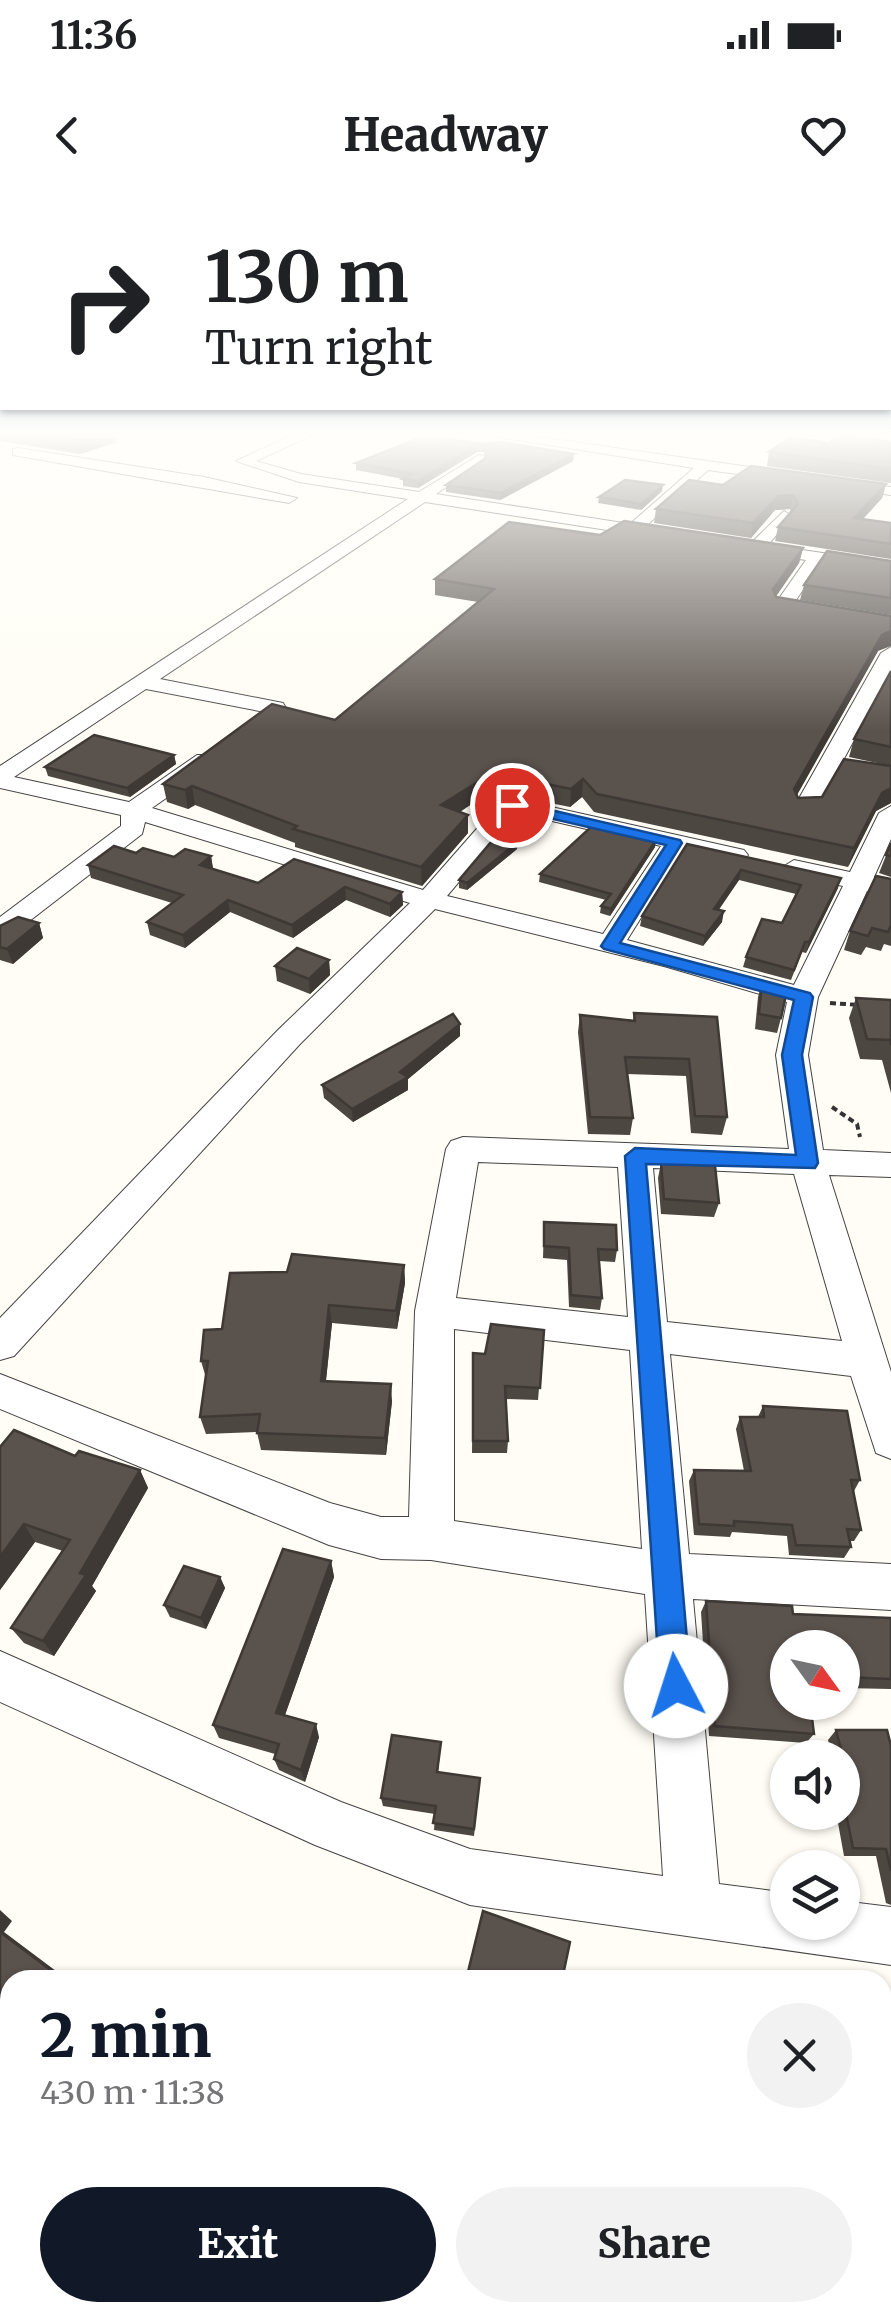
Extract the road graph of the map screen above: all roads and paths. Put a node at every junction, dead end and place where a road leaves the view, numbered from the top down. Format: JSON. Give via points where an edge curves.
{"nodes":[{"id":1,"x":368,"y":534,"type":"edge"},
{"id":2,"x":666,"y":534,"type":"edge"},
{"id":3,"x":762,"y":534,"type":"edge"},
{"id":4,"x":686,"y":537,"type":"edge"},
{"id":5,"x":817,"y":557,"type":"junction"},
{"id":6,"x":877,"y":566,"type":"edge"},
{"id":7,"x":891,"y":625,"type":"edge"},
{"id":8,"x":891,"y":653,"type":"edge"},
{"id":9,"x":144,"y":682,"type":"junction"},
{"id":10,"x":881,"y":692,"type":"edge"},
{"id":11,"x":248,"y":728,"type":"edge"},
{"id":12,"x":221,"y":748,"type":"edge"},
{"id":13,"x":828,"y":764,"type":"junction"},
{"id":14,"x":860,"y":770,"type":"edge"},
{"id":15,"x":0,"y":778,"type":"edge"},
{"id":16,"x":804,"y":809,"type":"edge"},
{"id":17,"x":133,"y":810,"type":"junction"},
{"id":18,"x":891,"y":814,"type":"edge"},
{"id":19,"x":675,"y":843,"type":"junction"},
{"id":20,"x":857,"y":881,"type":"junction"},
{"id":21,"x":891,"y":888,"type":"edge"},
{"id":22,"x":430,"y":900,"type":"junction"},
{"id":23,"x":0,"y":930,"type":"edge"},
{"id":24,"x":610,"y":946,"type":"junction"},
{"id":25,"x":803,"y":1001,"type":"junction"},
{"id":26,"x":870,"y":1005,"type":"edge"},
{"id":27,"x":797,"y":1092,"type":"junction"},
{"id":28,"x":635,"y":1156,"type":"junction"},
{"id":29,"x":808,"y":1163,"type":"junction"},
{"id":30,"x":878,"y":1164,"type":"edge"},
{"id":31,"x":434,"y":1312,"type":"junction"},
{"id":32,"x":6,"y":1328,"type":"edge"},
{"id":33,"x":648,"y":1336,"type":"junction"},
{"id":34,"x":867,"y":1361,"type":"junction"},
{"id":35,"x":0,"y":1391,"type":"edge"},
{"id":36,"x":888,"y":1419,"type":"edge"},
{"id":37,"x":431,"y":1538,"type":"junction"},
{"id":38,"x":666,"y":1575,"type":"junction"},
{"id":39,"x":891,"y":1587,"type":"edge"},
{"id":40,"x":0,"y":1676,"type":"edge"},
{"id":41,"x":694,"y":1910,"type":"junction"},
{"id":42,"x":770,"y":1920,"type":"edge"},
{"id":43,"x":860,"y":1932,"type":"edge"},
{"id":44,"x":891,"y":1936,"type":"edge"}],
"edges":[{"from":1,"to":9,"type":"street"},
{"from":2,"to":4,"type":"street"},
{"from":3,"to":5,"type":"street","via":[[747,546]]},
{"from":5,"to":6,"type":"street"},
{"from":5,"to":7,"type":"street","via":[[782,607],[843,610]]},
{"from":8,"to":10,"type":"street"},
{"from":9,"to":11,"type":"street","via":[[275,708]]},
{"from":9,"to":15,"type":"street"},
{"from":10,"to":13,"type":"street"},
{"from":12,"to":17,"type":"street"},
{"from":13,"to":14,"type":"street"},
{"from":13,"to":16,"type":"street"},
{"from":15,"to":17,"type":"street"},
{"from":17,"to":22,"type":"street"},
{"from":17,"to":23,"type":"street","via":[[132,829]]},
{"from":18,"to":20,"type":"street"},
{"from":19,"to":20,"type":"street"},
{"from":19,"to":22,"type":"street","via":[[512,805]]},
{"from":19,"to":24,"type":"street"},
{"from":20,"to":21,"type":"street"},
{"from":20,"to":25,"type":"street"},
{"from":22,"to":24,"type":"street"},
{"from":22,"to":32,"type":"street"},
{"from":24,"to":25,"type":"street"},
{"from":25,"to":26,"type":"path"},
{"from":25,"to":27,"type":"street","via":[[792,1055]]},
{"from":27,"to":29,"type":"street"},
{"from":27,"to":30,"type":"path","via":[[857,1124]]},
{"from":28,"to":29,"type":"street"},
{"from":28,"to":31,"type":"street","via":[[463,1149]]},
{"from":28,"to":33,"type":"street"},
{"from":29,"to":30,"type":"street"},
{"from":29,"to":34,"type":"street"},
{"from":31,"to":33,"type":"street"},
{"from":31,"to":37,"type":"street"},
{"from":33,"to":34,"type":"street"},
{"from":33,"to":38,"type":"street"},
{"from":34,"to":36,"type":"street"},
{"from":35,"to":37,"type":"street","via":[[329,1524],[381,1538]]},
{"from":37,"to":38,"type":"street"},
{"from":38,"to":39,"type":"street"},
{"from":38,"to":41,"type":"street"},
{"from":40,"to":41,"type":"street","via":[[334,1826],[470,1878]]},
{"from":41,"to":42,"type":"street"},
{"from":43,"to":44,"type":"street"}]}
